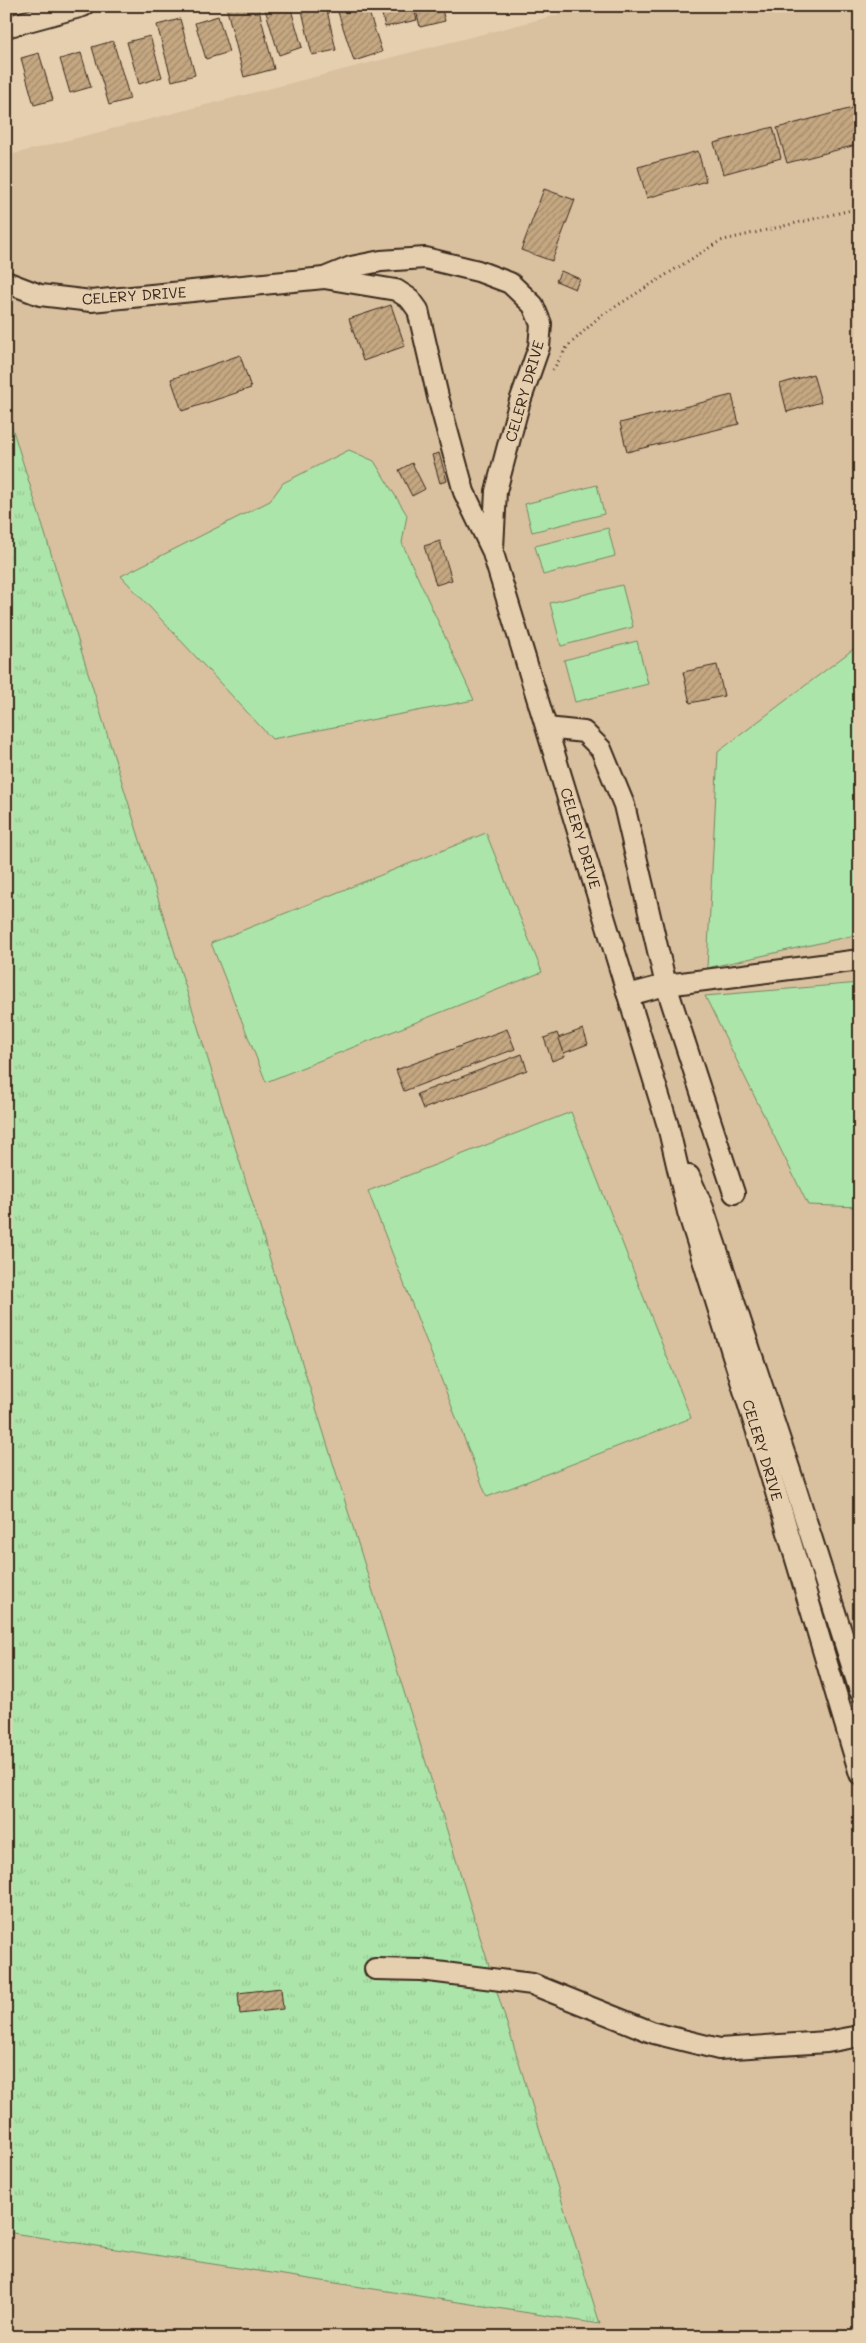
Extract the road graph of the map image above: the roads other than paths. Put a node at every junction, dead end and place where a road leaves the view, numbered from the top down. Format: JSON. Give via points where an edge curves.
{"nodes":[{"id":1,"x":83,"y":6,"type":"edge"},
{"id":2,"x":6,"y":27,"type":"edge"},
{"id":3,"x":324,"y":278,"type":"junction"},
{"id":4,"x":6,"y":282,"type":"edge"},
{"id":5,"x":492,"y":550,"type":"junction"},
{"id":6,"x":547,"y":728,"type":"junction"},
{"id":7,"x":860,"y":960,"type":"edge"},
{"id":8,"x":666,"y":986,"type":"junction"},
{"id":9,"x":628,"y":994,"type":"junction"},
{"id":10,"x":668,"y":1126,"type":"junction"},
{"id":11,"x":734,"y":1193,"type":"dead end"},
{"id":12,"x":860,"y":1691,"type":"edge"},
{"id":13,"x":860,"y":1774,"type":"edge"},
{"id":14,"x":375,"y":1969,"type":"dead end"},
{"id":15,"x":860,"y":2036,"type":"edge"}],
"edges":[{"from":1,"to":2,"type":"street"},
{"from":3,"to":4,"type":"street","name":"CELERY DRIVE","via":[[91,301],[40,295]]},
{"from":3,"to":5,"type":"street","name":"CELERY DRIVE","via":[[396,290],[410,299],[418,310],[464,492]]},
{"from":3,"to":5,"type":"street","name":"CELERY DRIVE","via":[[351,267],[381,261],[425,258],[510,283],[532,305],[541,324],[539,347],[519,404],[496,491]]},
{"from":5,"to":6,"type":"street","name":"CELERY DRIVE"},
{"from":6,"to":8,"type":"street","via":[[584,732],[601,749],[624,805]]},
{"from":6,"to":9,"type":"street","name":"CELERY DRIVE"},
{"from":7,"to":8,"type":"street"},
{"from":8,"to":9,"type":"street"},
{"from":8,"to":11,"type":"street"},
{"from":9,"to":10,"type":"street","name":"CELERY DRIVE"},
{"from":10,"to":12,"type":"street","name":"CELERY DRIVE","via":[[703,1208]]},
{"from":10,"to":13,"type":"street","name":"CELERY DRIVE","via":[[688,1212]]},
{"from":14,"to":15,"type":"street","via":[[421,1970],[532,1984],[654,2033],[719,2049],[827,2042]]}]}
